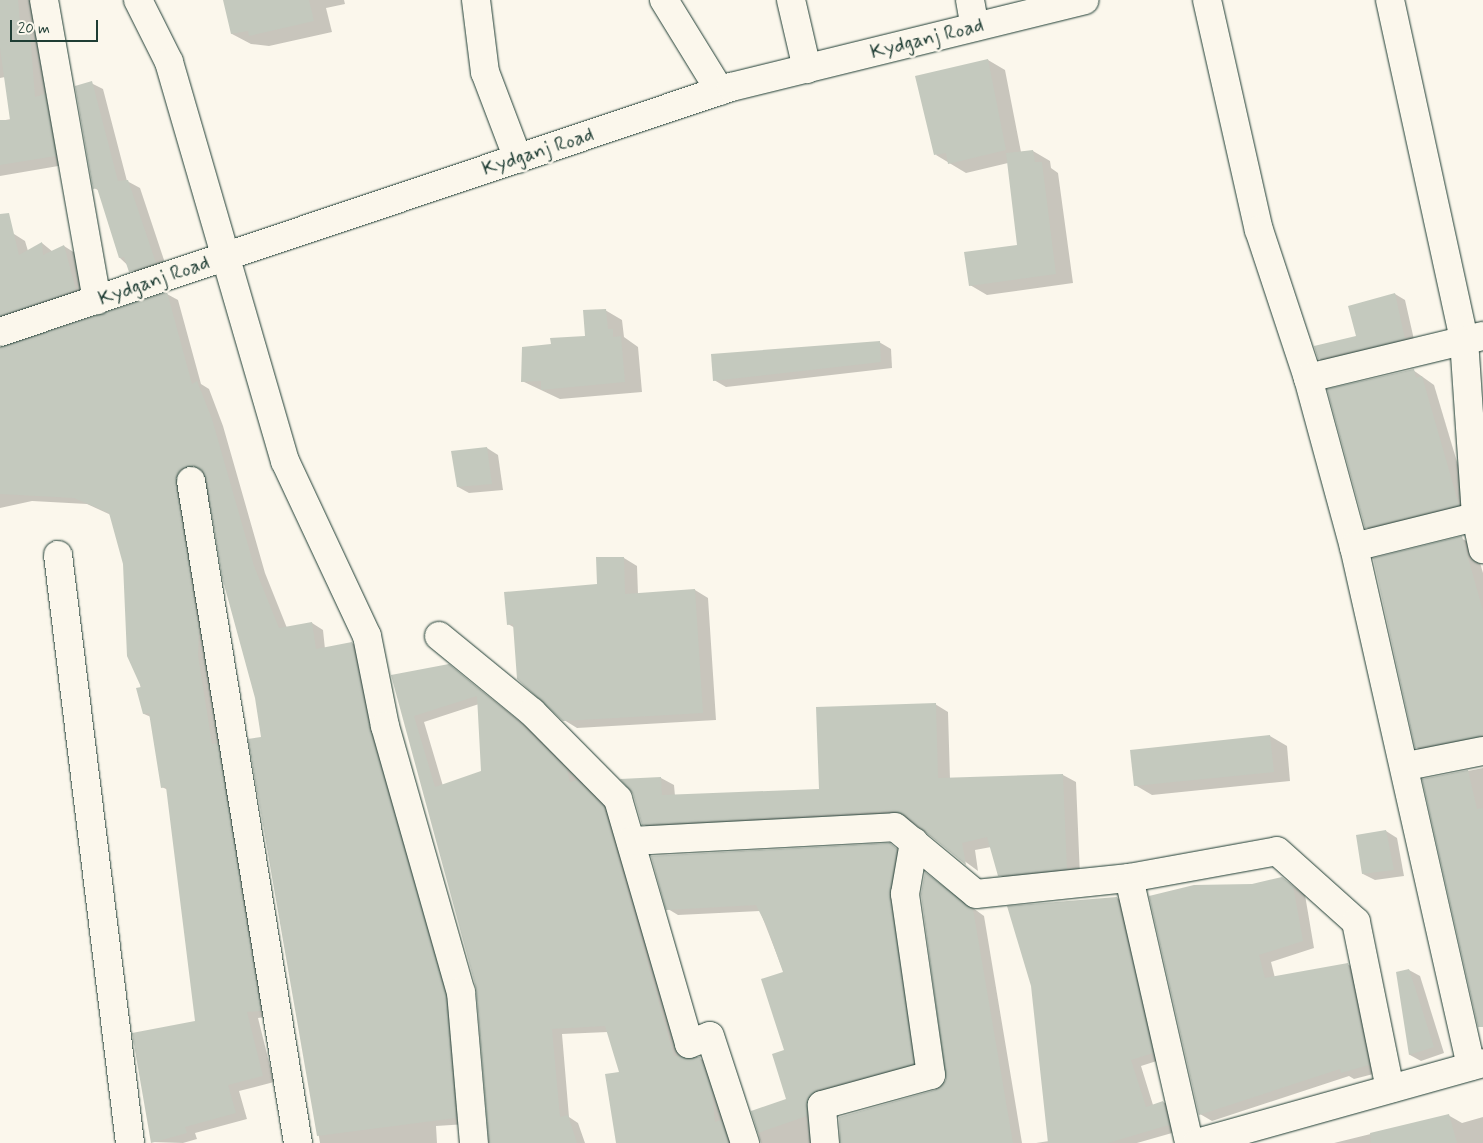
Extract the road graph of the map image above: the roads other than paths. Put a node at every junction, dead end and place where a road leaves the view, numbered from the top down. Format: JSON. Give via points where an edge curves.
{"nodes":[{"id":1,"x":44,"y":0,"type":"edge"},
{"id":2,"x":138,"y":0,"type":"edge"},
{"id":3,"x":476,"y":0,"type":"edge"},
{"id":4,"x":664,"y":0,"type":"edge"},
{"id":5,"x":791,"y":0,"type":"edge"},
{"id":6,"x":970,"y":0,"type":"edge"},
{"id":7,"x":1084,"y":0,"type":"edge"},
{"id":8,"x":1207,"y":0,"type":"edge"},
{"id":9,"x":1390,"y":0,"type":"edge"},
{"id":10,"x":975,"y":27,"type":"junction"},
{"id":11,"x":807,"y":69,"type":"junction"},
{"id":12,"x":720,"y":91,"type":"junction"},
{"id":13,"x":518,"y":159,"type":"junction"},
{"id":14,"x":224,"y":257,"type":"junction"},
{"id":15,"x":97,"y":300,"type":"junction"},
{"id":16,"x":0,"y":332,"type":"edge"},
{"id":17,"x":1473,"y":338,"type":"edge"},
{"id":18,"x":1308,"y":378,"type":"junction"},
{"id":19,"x":191,"y":481,"type":"dead end"},
{"id":20,"x":1480,"y":516,"type":"edge"},
{"id":21,"x":1354,"y":547,"type":"junction"},
{"id":22,"x":1483,"y":549,"type":"edge"},
{"id":23,"x":58,"y":555,"type":"dead end"},
{"id":24,"x":439,"y":636,"type":"dead end"},
{"id":25,"x":1483,"y":751,"type":"edge"},
{"id":26,"x":1406,"y":766,"type":"junction"},
{"id":27,"x":631,"y":841,"type":"junction"},
{"id":28,"x":914,"y":842,"type":"junction"},
{"id":29,"x":1129,"y":878,"type":"junction"},
{"id":30,"x":1477,"y":1065,"type":"edge"},
{"id":31,"x":1390,"y":1089,"type":"junction"},
{"id":32,"x":130,"y":1143,"type":"edge"},
{"id":33,"x":298,"y":1143,"type":"edge"},
{"id":34,"x":474,"y":1143,"type":"edge"},
{"id":35,"x":744,"y":1143,"type":"edge"},
{"id":36,"x":825,"y":1143,"type":"edge"},
{"id":37,"x":1189,"y":1143,"type":"edge"},
{"id":38,"x":1197,"y":1143,"type":"edge"}],
"edges":[{"from":1,"to":15,"type":"street"},
{"from":2,"to":14,"type":"street","via":[[169,62]]},
{"from":3,"to":13,"type":"street","via":[[485,72]]},
{"from":4,"to":12,"type":"street"},
{"from":5,"to":11,"type":"street"},
{"from":6,"to":10,"type":"street"},
{"from":7,"to":10,"type":"street","name":"Kydganj Road"},
{"from":8,"to":18,"type":"street","via":[[1259,230]]},
{"from":9,"to":17,"type":"street"},
{"from":10,"to":11,"type":"street","name":"Kydganj Road"},
{"from":11,"to":12,"type":"street","name":"Kydganj Road"},
{"from":12,"to":13,"type":"street","name":"Kydganj Road"},
{"from":13,"to":14,"type":"street","name":"Kydganj Road"},
{"from":14,"to":15,"type":"street","name":"Kydganj Road"},
{"from":14,"to":34,"type":"street","via":[[285,461],[367,636],[385,726],[461,992]]},
{"from":15,"to":16,"type":"street","name":"Kydganj Road"},
{"from":17,"to":18,"type":"street"},
{"from":17,"to":20,"type":"street"},
{"from":18,"to":21,"type":"street"},
{"from":19,"to":33,"type":"street"},
{"from":20,"to":21,"type":"street"},
{"from":20,"to":22,"type":"street"},
{"from":21,"to":26,"type":"street"},
{"from":23,"to":32,"type":"street"},
{"from":24,"to":27,"type":"street","via":[[532,712],[618,799]]},
{"from":25,"to":26,"type":"street"},
{"from":26,"to":30,"type":"street"},
{"from":27,"to":28,"type":"street","via":[[895,827]]},
{"from":27,"to":35,"type":"street","via":[[689,1044],[710,1036]]},
{"from":28,"to":29,"type":"street","via":[[976,894]]},
{"from":28,"to":36,"type":"street","via":[[905,894],[932,1075],[822,1105]]},
{"from":29,"to":31,"type":"street","via":[[1277,851],[1356,922]]},
{"from":29,"to":37,"type":"street"},
{"from":30,"to":31,"type":"street"},
{"from":31,"to":38,"type":"street"}]}
